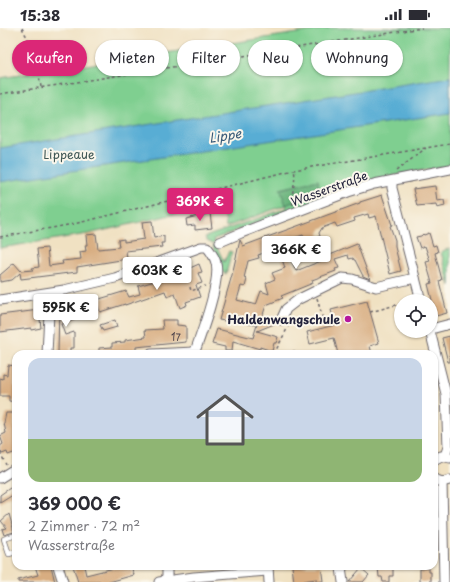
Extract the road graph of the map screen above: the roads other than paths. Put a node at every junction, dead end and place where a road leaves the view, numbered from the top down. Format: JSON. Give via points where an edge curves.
{"nodes":[{"id":1,"x":450,"y":169,"type":"edge"},
{"id":2,"x":392,"y":181,"type":"junction"},
{"id":3,"x":220,"y":242,"type":"dead end"},
{"id":4,"x":415,"y":278,"type":"junction"},
{"id":5,"x":50,"y":293,"type":"junction"},
{"id":6,"x":419,"y":294,"type":"edge"},
{"id":7,"x":0,"y":300,"type":"edge"},
{"id":8,"x":281,"y":320,"type":"dead end"},
{"id":9,"x":450,"y":324,"type":"edge"},
{"id":10,"x":438,"y":328,"type":"edge"},
{"id":11,"x":432,"y":338,"type":"edge"},
{"id":12,"x":47,"y":350,"type":"edge"},
{"id":13,"x":195,"y":350,"type":"edge"},
{"id":14,"x":435,"y":350,"type":"edge"},
{"id":15,"x":438,"y":362,"type":"edge"},
{"id":16,"x":448,"y":457,"type":"edge"},
{"id":17,"x":438,"y":458,"type":"edge"},
{"id":18,"x":12,"y":471,"type":"edge"},
{"id":19,"x":0,"y":478,"type":"edge"},
{"id":20,"x":442,"y":480,"type":"edge"},
{"id":21,"x":12,"y":536,"type":"edge"},
{"id":22,"x":12,"y":553,"type":"edge"},
{"id":23,"x":439,"y":559,"type":"edge"},
{"id":24,"x":59,"y":570,"type":"edge"},
{"id":25,"x":168,"y":570,"type":"edge"},
{"id":26,"x":253,"y":570,"type":"edge"},
{"id":27,"x":268,"y":570,"type":"edge"},
{"id":28,"x":342,"y":570,"type":"edge"},
{"id":29,"x":63,"y":582,"type":"edge"},
{"id":30,"x":162,"y":582,"type":"edge"},
{"id":31,"x":269,"y":582,"type":"edge"},
{"id":32,"x":343,"y":582,"type":"edge"},
{"id":33,"x":444,"y":582,"type":"edge"}],
"edges":[{"from":1,"to":2,"type":"street","name":"Wasserstraße"},
{"from":2,"to":3,"type":"street","name":"Wasserstraße","via":[[348,192]]},
{"from":2,"to":4,"type":"street"},
{"from":4,"to":6,"type":"street"},
{"from":4,"to":8,"type":"street","via":[[376,287],[342,278],[299,299],[286,309]]},
{"from":5,"to":7,"type":"street"},
{"from":5,"to":12,"type":"street"},
{"from":5,"to":13,"type":"street","via":[[115,278],[207,247],[216,263],[216,279]]},
{"from":9,"to":10,"type":"street"},
{"from":11,"to":14,"type":"street"},
{"from":15,"to":16,"type":"street","via":[[446,394]]},
{"from":16,"to":17,"type":"street"},
{"from":18,"to":19,"type":"street"},
{"from":20,"to":23,"type":"street"},
{"from":21,"to":22,"type":"lane","via":[[4,539],[8,554]]},
{"from":23,"to":33,"type":"street"},
{"from":24,"to":29,"type":"street"},
{"from":25,"to":30,"type":"street"},
{"from":26,"to":30,"type":"street"},
{"from":27,"to":31,"type":"street"},
{"from":28,"to":32,"type":"street"}]}
